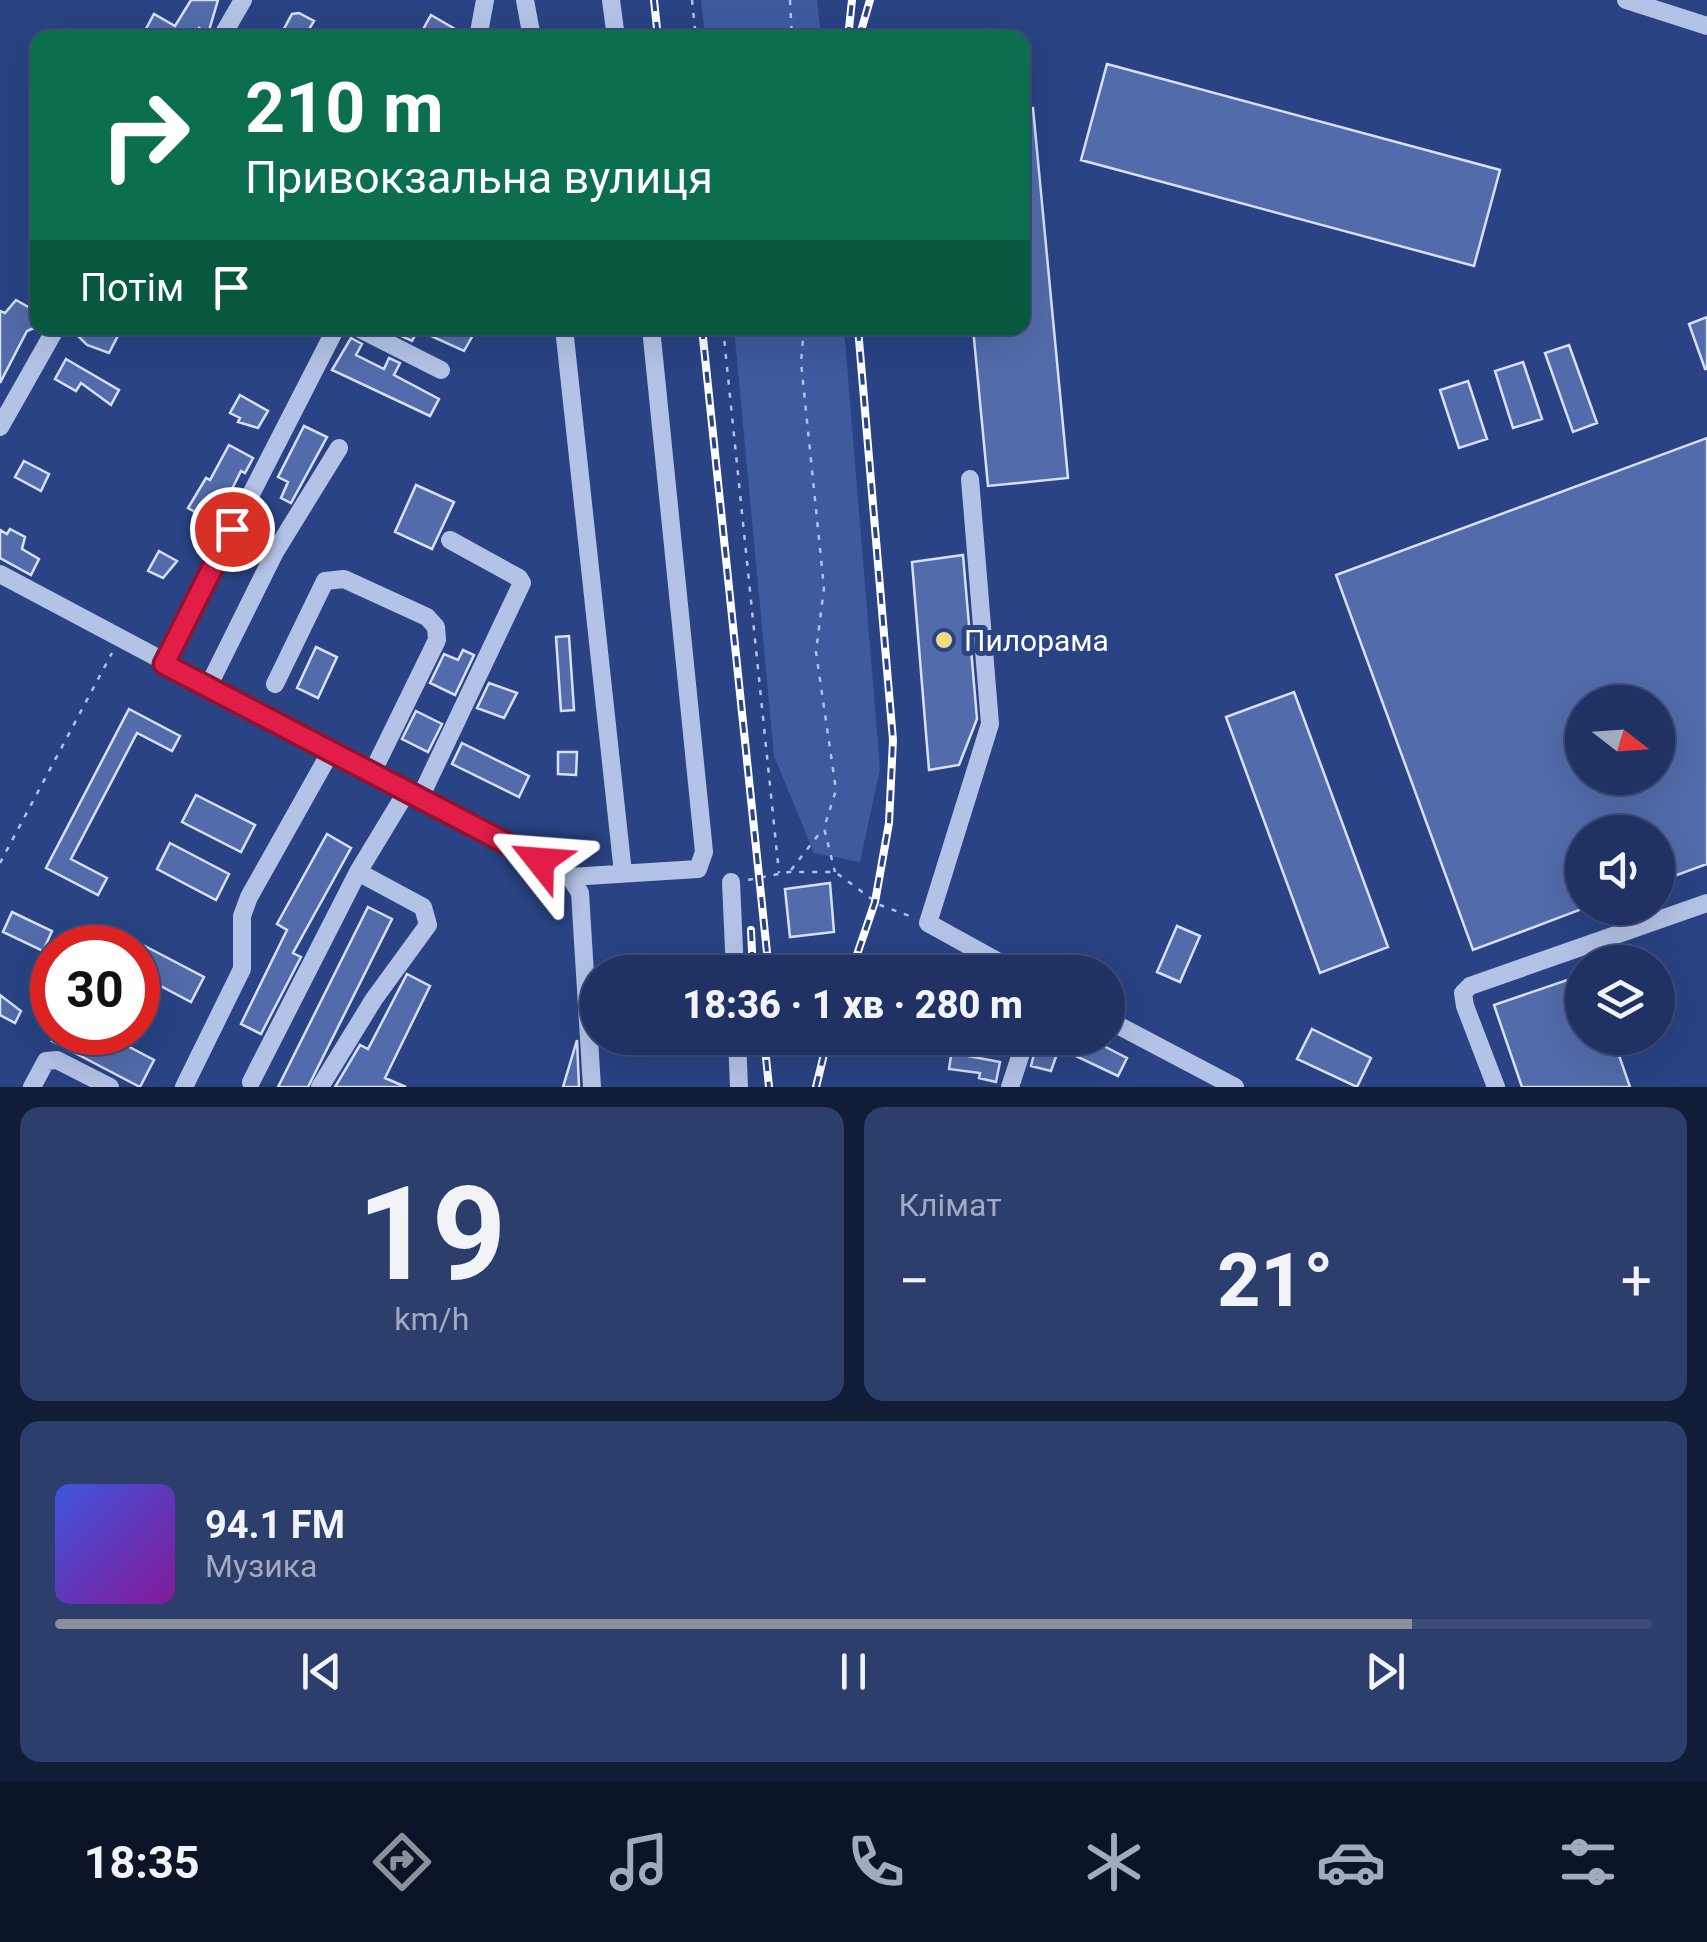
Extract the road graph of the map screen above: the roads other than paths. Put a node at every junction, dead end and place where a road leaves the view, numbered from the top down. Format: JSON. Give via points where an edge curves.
{"nodes":[{"id":1,"x":243,"y":0,"type":"edge"},
{"id":2,"x":485,"y":0,"type":"edge"},
{"id":3,"x":524,"y":0,"type":"edge"},
{"id":4,"x":612,"y":0,"type":"edge"},
{"id":5,"x":1626,"y":0,"type":"edge"},
{"id":6,"x":1707,"y":26,"type":"edge"},
{"id":7,"x":226,"y":30,"type":"edge"},
{"id":8,"x":479,"y":30,"type":"edge"},
{"id":9,"x":530,"y":30,"type":"edge"},
{"id":10,"x":615,"y":30,"type":"edge"},
{"id":11,"x":52,"y":335,"type":"edge"},
{"id":12,"x":332,"y":335,"type":"edge"},
{"id":13,"x":372,"y":335,"type":"edge"},
{"id":14,"x":565,"y":335,"type":"edge"},
{"id":15,"x":652,"y":335,"type":"edge"},
{"id":16,"x":441,"y":370,"type":"dead end"},
{"id":17,"x":0,"y":427,"type":"edge"},
{"id":18,"x":339,"y":448,"type":"dead end"},
{"id":19,"x":970,"y":480,"type":"dead end"},
{"id":20,"x":450,"y":540,"type":"dead end"},
{"id":21,"x":0,"y":574,"type":"edge"},
{"id":22,"x":164,"y":664,"type":"junction"},
{"id":23,"x":276,"y":684,"type":"dead end"},
{"id":24,"x":208,"y":687,"type":"junction"},
{"id":25,"x":331,"y":751,"type":"junction"},
{"id":26,"x":372,"y":773,"type":"junction"},
{"id":27,"x":413,"y":795,"type":"junction"},
{"id":28,"x":358,"y":872,"type":"junction"},
{"id":29,"x":623,"y":874,"type":"junction"},
{"id":30,"x":570,"y":876,"type":"junction"},
{"id":31,"x":731,"y":882,"type":"road end"},
{"id":32,"x":1707,"y":903,"type":"edge"},
{"id":33,"x":734,"y":955,"type":"edge"},
{"id":34,"x":986,"y":955,"type":"edge"},
{"id":35,"x":1125,"y":1031,"type":"edge"},
{"id":36,"x":738,"y":1055,"type":"edge"},
{"id":37,"x":1020,"y":1055,"type":"edge"},
{"id":38,"x":1202,"y":1079,"type":"edge"},
{"id":39,"x":251,"y":1082,"type":"dead end"},
{"id":40,"x":32,"y":1087,"type":"edge"},
{"id":41,"x":110,"y":1087,"type":"edge"},
{"id":42,"x":184,"y":1087,"type":"edge"},
{"id":43,"x":320,"y":1087,"type":"edge"},
{"id":44,"x":592,"y":1087,"type":"edge"},
{"id":45,"x":739,"y":1087,"type":"edge"},
{"id":46,"x":1010,"y":1087,"type":"edge"},
{"id":47,"x":1235,"y":1087,"type":"edge"},
{"id":48,"x":1496,"y":1087,"type":"edge"}],
"edges":[{"from":1,"to":7,"type":"street"},
{"from":2,"to":8,"type":"street"},
{"from":3,"to":9,"type":"street"},
{"from":4,"to":10,"type":"street"},
{"from":5,"to":6,"type":"street"},
{"from":11,"to":17,"type":"street"},
{"from":12,"to":22,"type":"street"},
{"from":13,"to":16,"type":"street"},
{"from":14,"to":29,"type":"street"},
{"from":15,"to":29,"type":"street","via":[[704,852],[698,869]]},
{"from":18,"to":24,"type":"street","via":[[275,552]]},
{"from":19,"to":34,"type":"street","via":[[990,724],[928,923]]},
{"from":20,"to":27,"type":"street","via":[[522,583]]},
{"from":21,"to":22,"type":"street"},
{"from":22,"to":24,"type":"street"},
{"from":23,"to":26,"type":"street","via":[[326,581],[344,579],[427,616],[437,640]]},
{"from":24,"to":25,"type":"street"},
{"from":25,"to":26,"type":"street"},
{"from":25,"to":42,"type":"street","via":[[242,916],[242,968]]},
{"from":26,"to":27,"type":"street"},
{"from":27,"to":28,"type":"street"},
{"from":27,"to":30,"type":"street"},
{"from":28,"to":39,"type":"street"},
{"from":28,"to":43,"type":"street","via":[[423,907],[428,925]]},
{"from":29,"to":30,"type":"street"},
{"from":30,"to":44,"type":"street","via":[[580,893]]},
{"from":31,"to":33,"type":"street"},
{"from":32,"to":48,"type":"street","via":[[1470,986],[1466,1006]]},
{"from":35,"to":38,"type":"street"},
{"from":36,"to":45,"type":"street"},
{"from":37,"to":46,"type":"street"},
{"from":38,"to":47,"type":"street"},
{"from":40,"to":41,"type":"street","via":[[46,1061],[57,1060]]}]}
